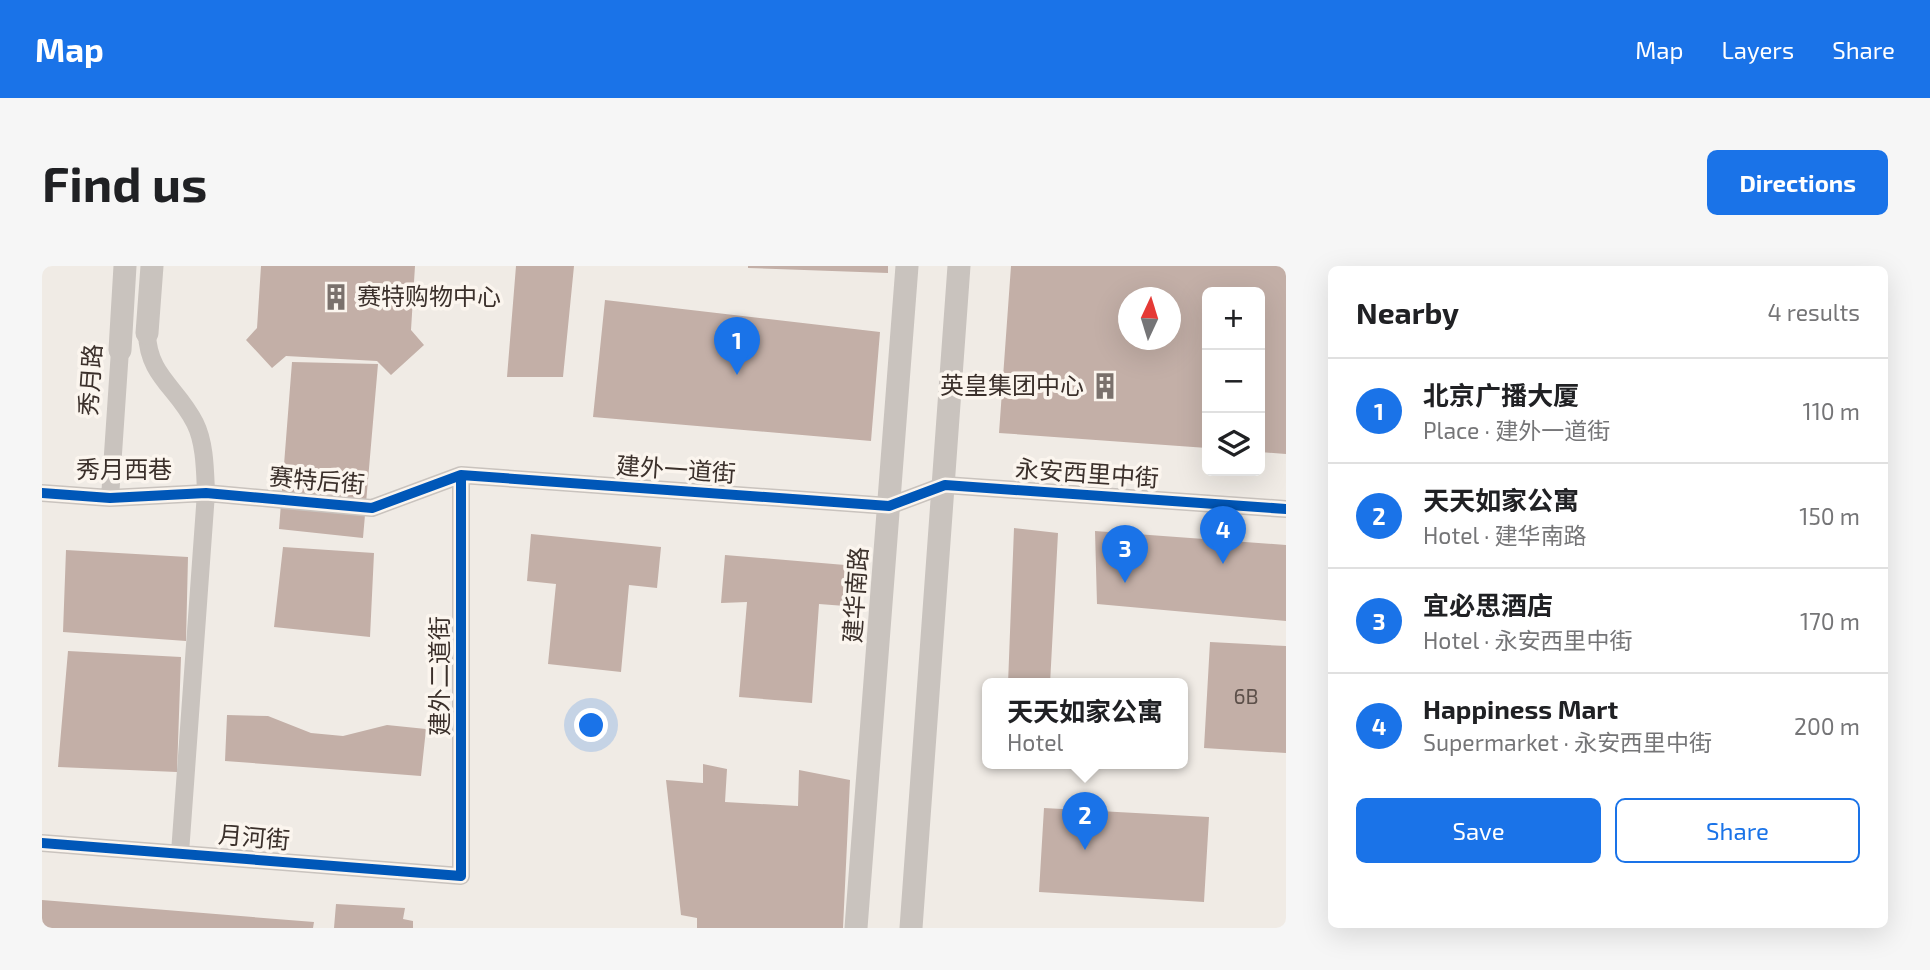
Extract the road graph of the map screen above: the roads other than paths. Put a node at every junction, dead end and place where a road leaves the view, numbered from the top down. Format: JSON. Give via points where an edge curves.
{"nodes":[{"id":1,"x":125,"y":266,"type":"edge"},
{"id":2,"x":152,"y":266,"type":"edge"},
{"id":3,"x":907,"y":266,"type":"edge"},
{"id":4,"x":959,"y":266,"type":"edge"},
{"id":5,"x":147,"y":332,"type":"joint"},
{"id":6,"x":120,"y":350,"type":"joint"},
{"id":7,"x":461,"y":475,"type":"junction"},
{"id":8,"x":945,"y":485,"type":"junction"},
{"id":9,"x":42,"y":493,"type":"edge"},
{"id":10,"x":206,"y":493,"type":"junction"},
{"id":11,"x":110,"y":498,"type":"junction"},
{"id":12,"x":889,"y":506,"type":"junction"},
{"id":13,"x":1286,"y":509,"type":"edge"},
{"id":14,"x":42,"y":843,"type":"edge"},
{"id":15,"x":180,"y":853,"type":"junction"},
{"id":16,"x":461,"y":876,"type":"joint"},
{"id":17,"x":856,"y":928,"type":"edge"},
{"id":18,"x":911,"y":928,"type":"edge"}],
"edges":[{"from":1,"to":6,"type":"street","name":"秀月路"},
{"from":2,"to":5,"type":"street"},
{"from":3,"to":12,"type":"street","name":"建华南路"},
{"from":4,"to":8,"type":"street"},
{"from":5,"to":10,"type":"street","via":[[147,352],[196,424]]},
{"from":6,"to":11,"type":"street","name":"秀月路"},
{"from":7,"to":10,"type":"street","name":"赛特后街","via":[[372,508]]},
{"from":7,"to":12,"type":"street","name":"建外一道街"},
{"from":7,"to":16,"type":"street","name":"建外二道街"},
{"from":8,"to":12,"type":"street","name":"永安西里中街"},
{"from":8,"to":13,"type":"street","name":"永安西里中街"},
{"from":8,"to":18,"type":"street"},
{"from":9,"to":11,"type":"street","name":"秀月西巷"},
{"from":10,"to":11,"type":"street","name":"秀月西巷"},
{"from":10,"to":15,"type":"street"},
{"from":12,"to":17,"type":"street","name":"建华南路"},
{"from":14,"to":15,"type":"street","name":"月河街"},
{"from":15,"to":16,"type":"street","name":"月河街"}]}
